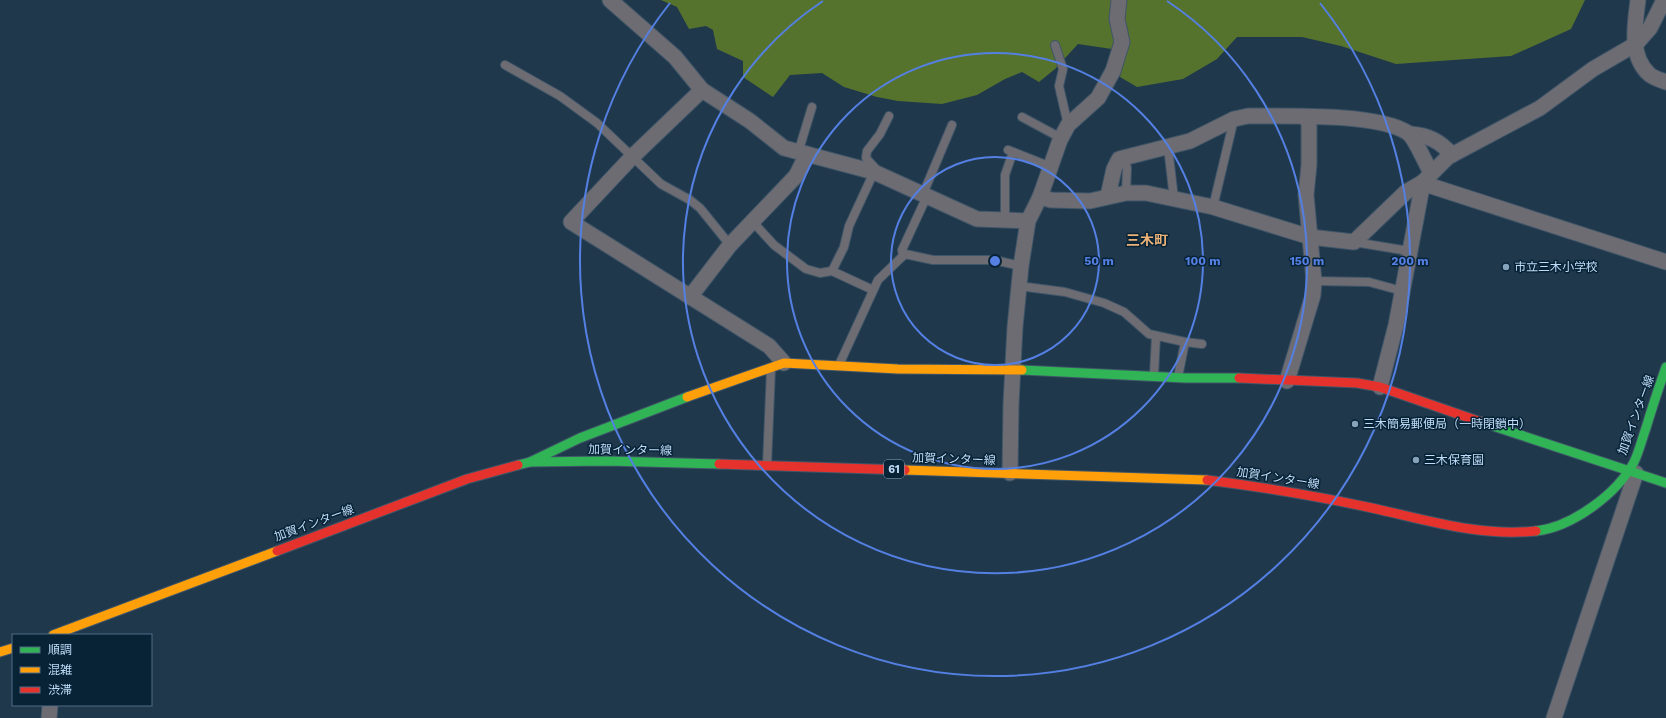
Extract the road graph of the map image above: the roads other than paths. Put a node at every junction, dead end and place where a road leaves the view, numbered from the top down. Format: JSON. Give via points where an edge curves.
{"nodes":[{"id":1,"x":610,"y":0,"type":"edge"},
{"id":2,"x":1119,"y":0,"type":"edge"},
{"id":3,"x":1638,"y":0,"type":"edge"},
{"id":4,"x":1664,"y":0,"type":"edge"},
{"id":5,"x":1636,"y":44,"type":"junction"},
{"id":6,"x":1055,"y":45,"type":"dead end"},
{"id":7,"x":505,"y":65,"type":"dead end"},
{"id":8,"x":1666,"y":82,"type":"edge"},
{"id":9,"x":702,"y":90,"type":"junction"},
{"id":10,"x":812,"y":107,"type":"dead end"},
{"id":11,"x":889,"y":116,"type":"dead end"},
{"id":12,"x":1022,"y":117,"type":"dead end"},
{"id":13,"x":1306,"y":117,"type":"junction"},
{"id":14,"x":1234,"y":119,"type":"junction"},
{"id":15,"x":952,"y":125,"type":"dead end"},
{"id":16,"x":1065,"y":131,"type":"junction"},
{"id":17,"x":1410,"y":134,"type":"junction"},
{"id":18,"x":1168,"y":147,"type":"junction"},
{"id":19,"x":803,"y":154,"type":"junction"},
{"id":20,"x":1452,"y":155,"type":"junction"},
{"id":21,"x":632,"y":157,"type":"junction"},
{"id":22,"x":1124,"y":158,"type":"junction"},
{"id":23,"x":1050,"y":167,"type":"junction"},
{"id":24,"x":875,"y":173,"type":"junction"},
{"id":25,"x":1427,"y":177,"type":"junction"},
{"id":26,"x":1126,"y":193,"type":"junction"},
{"id":27,"x":925,"y":195,"type":"junction"},
{"id":28,"x":1108,"y":196,"type":"junction"},
{"id":29,"x":1040,"y":197,"type":"junction"},
{"id":30,"x":1174,"y":199,"type":"junction"},
{"id":31,"x":1213,"y":207,"type":"junction"},
{"id":32,"x":1005,"y":219,"type":"junction"},
{"id":33,"x":1028,"y":221,"type":"junction"},
{"id":34,"x":753,"y":222,"type":"junction"},
{"id":35,"x":1310,"y":237,"type":"junction"},
{"id":36,"x":1354,"y":242,"type":"junction"},
{"id":37,"x":730,"y":245,"type":"junction"},
{"id":38,"x":1409,"y":251,"type":"junction"},
{"id":39,"x":903,"y":256,"type":"junction"},
{"id":40,"x":1666,"y":262,"type":"edge"},
{"id":41,"x":1020,"y":266,"type":"junction"},
{"id":42,"x":832,"y":271,"type":"junction"},
{"id":43,"x":1314,"y":280,"type":"junction"},
{"id":44,"x":1019,"y":286,"type":"junction"},
{"id":45,"x":873,"y":290,"type":"junction"},
{"id":46,"x":1402,"y":291,"type":"junction"},
{"id":47,"x":690,"y":297,"type":"junction"},
{"id":48,"x":1156,"y":336,"type":"junction"},
{"id":49,"x":1185,"y":342,"type":"junction"},
{"id":50,"x":1202,"y":344,"type":"dead end"},
{"id":51,"x":778,"y":366,"type":"junction"},
{"id":52,"x":839,"y":366,"type":"junction"},
{"id":53,"x":1666,"y":367,"type":"edge"},
{"id":54,"x":1012,"y":370,"type":"junction"},
{"id":55,"x":1154,"y":377,"type":"junction"},
{"id":56,"x":1178,"y":378,"type":"junction"},
{"id":57,"x":1287,"y":380,"type":"junction"},
{"id":58,"x":1380,"y":387,"type":"junction"},
{"id":59,"x":530,"y":462,"type":"junction"},
{"id":60,"x":767,"y":466,"type":"junction"},
{"id":61,"x":1632,"y":472,"type":"junction"},
{"id":62,"x":1010,"y":473,"type":"junction"},
{"id":63,"x":1666,"y":483,"type":"edge"},
{"id":64,"x":56,"y":634,"type":"edge"},
{"id":65,"x":12,"y":648,"type":"edge"},
{"id":66,"x":0,"y":652,"type":"edge"},
{"id":67,"x":50,"y":706,"type":"edge"},
{"id":68,"x":49,"y":718,"type":"edge"},
{"id":69,"x":1554,"y":718,"type":"edge"}],
"edges":[{"from":1,"to":9,"type":"street","via":[[675,57]]},
{"from":2,"to":16,"type":"street","via":[[1117,19],[1122,42],[1113,71],[1098,98]]},
{"from":3,"to":5,"type":"street","via":[[1634,27]]},
{"from":4,"to":5,"type":"street","via":[[1650,28]]},
{"from":5,"to":8,"type":"street","via":[[1639,62],[1650,75]]},
{"from":5,"to":20,"type":"street","via":[[1593,69],[1540,108]]},
{"from":6,"to":16,"type":"lane","via":[[1063,69],[1059,86]]},
{"from":7,"to":21,"type":"lane","via":[[528,76],[577,107],[612,135]]},
{"from":9,"to":19,"type":"street","via":[[750,121],[784,148]]},
{"from":9,"to":21,"type":"street"},
{"from":10,"to":19,"type":"lane"},
{"from":11,"to":24,"type":"lane","via":[[867,152],[866,158],[876,169]]},
{"from":12,"to":16,"type":"lane"},
{"from":13,"to":14,"type":"street","via":[[1248,116]]},
{"from":13,"to":17,"type":"street","via":[[1366,120],[1390,125]]},
{"from":13,"to":35,"type":"street","via":[[1309,124],[1306,195]]},
{"from":14,"to":18,"type":"street","via":[[1190,141]]},
{"from":14,"to":31,"type":"lane"},
{"from":15,"to":27,"type":"lane"},
{"from":16,"to":23,"type":"street"},
{"from":17,"to":20,"type":"street","via":[[1430,137],[1443,144]]},
{"from":17,"to":25,"type":"street"},
{"from":18,"to":22,"type":"street"},
{"from":18,"to":30,"type":"lane"},
{"from":19,"to":24,"type":"street"},
{"from":19,"to":34,"type":"street","via":[[796,176]]},
{"from":20,"to":25,"type":"street"},
{"from":21,"to":37,"type":"lane","via":[[661,184],[700,208]]},
{"from":21,"to":47,"type":"street","via":[[571,222]]},
{"from":22,"to":26,"type":"lane"},
{"from":22,"to":28,"type":"street","via":[[1119,159],[1114,169]]},
{"from":23,"to":29,"type":"street"},
{"from":23,"to":32,"type":"lane","via":[[1011,151],[1005,175]]},
{"from":24,"to":27,"type":"street"},
{"from":24,"to":42,"type":"lane","via":[[849,226],[844,247]]},
{"from":25,"to":36,"type":"street","via":[[1412,187]]},
{"from":25,"to":38,"type":"street"},
{"from":25,"to":40,"type":"street","via":[[1431,186]]},
{"from":26,"to":28,"type":"street"},
{"from":26,"to":30,"type":"street","via":[[1146,193]]},
{"from":27,"to":32,"type":"street","via":[[977,219]]},
{"from":27,"to":39,"type":"lane","via":[[902,250]]},
{"from":28,"to":29,"type":"street","via":[[1090,201],[1051,200]]},
{"from":29,"to":33,"type":"street"},
{"from":30,"to":31,"type":"street"},
{"from":31,"to":35,"type":"street"},
{"from":32,"to":33,"type":"street"},
{"from":33,"to":41,"type":"street"},
{"from":34,"to":37,"type":"street"},
{"from":34,"to":42,"type":"lane","via":[[774,245],[806,269],[820,274]]},
{"from":35,"to":36,"type":"street"},
{"from":35,"to":43,"type":"street"},
{"from":36,"to":38,"type":"lane"},
{"from":37,"to":47,"type":"street"},
{"from":38,"to":46,"type":"street"},
{"from":39,"to":41,"type":"lane","via":[[905,254],[933,260],[994,260]]},
{"from":39,"to":45,"type":"lane","via":[[878,280]]},
{"from":41,"to":44,"type":"street"},
{"from":42,"to":45,"type":"lane"},
{"from":43,"to":46,"type":"lane","via":[[1369,282]]},
{"from":43,"to":57,"type":"street","via":[[1313,295]]},
{"from":44,"to":48,"type":"lane","via":[[1065,292],[1104,303],[1124,312],[1149,334]]},
{"from":44,"to":54,"type":"street"},
{"from":45,"to":52,"type":"lane"},
{"from":46,"to":58,"type":"street"},
{"from":47,"to":51,"type":"street","via":[[769,346]]},
{"from":48,"to":49,"type":"lane"},
{"from":48,"to":55,"type":"lane"},
{"from":49,"to":50,"type":"lane"},
{"from":49,"to":56,"type":"lane"},
{"from":51,"to":52,"type":"main road"},
{"from":51,"to":59,"type":"main road","via":[[580,438]]},
{"from":51,"to":60,"type":"lane"},
{"from":52,"to":54,"type":"main road"},
{"from":53,"to":61,"type":"main road","name":"加賀インター線","number":"61"},
{"from":54,"to":55,"type":"main road"},
{"from":54,"to":62,"type":"street"},
{"from":55,"to":56,"type":"main road"},
{"from":56,"to":57,"type":"main road"},
{"from":57,"to":58,"type":"main road","via":[[1358,383]]},
{"from":58,"to":61,"type":"main road"},
{"from":59,"to":60,"type":"main road","name":"加賀インター線","number":"61","via":[[608,461]]},
{"from":59,"to":64,"type":"main road","name":"加賀インター線","number":"61","via":[[467,479]]},
{"from":60,"to":62,"type":"main road","name":"加賀インター線","number":"61"},
{"from":61,"to":62,"type":"main road","name":"加賀インター線","number":"61","via":[[1602,500],[1564,523],[1519,533],[1480,531],[1247,484],[1191,478]]},
{"from":61,"to":63,"type":"main road"},
{"from":61,"to":69,"type":"street"},
{"from":65,"to":66,"type":"main road"},
{"from":67,"to":68,"type":"street"}]}
